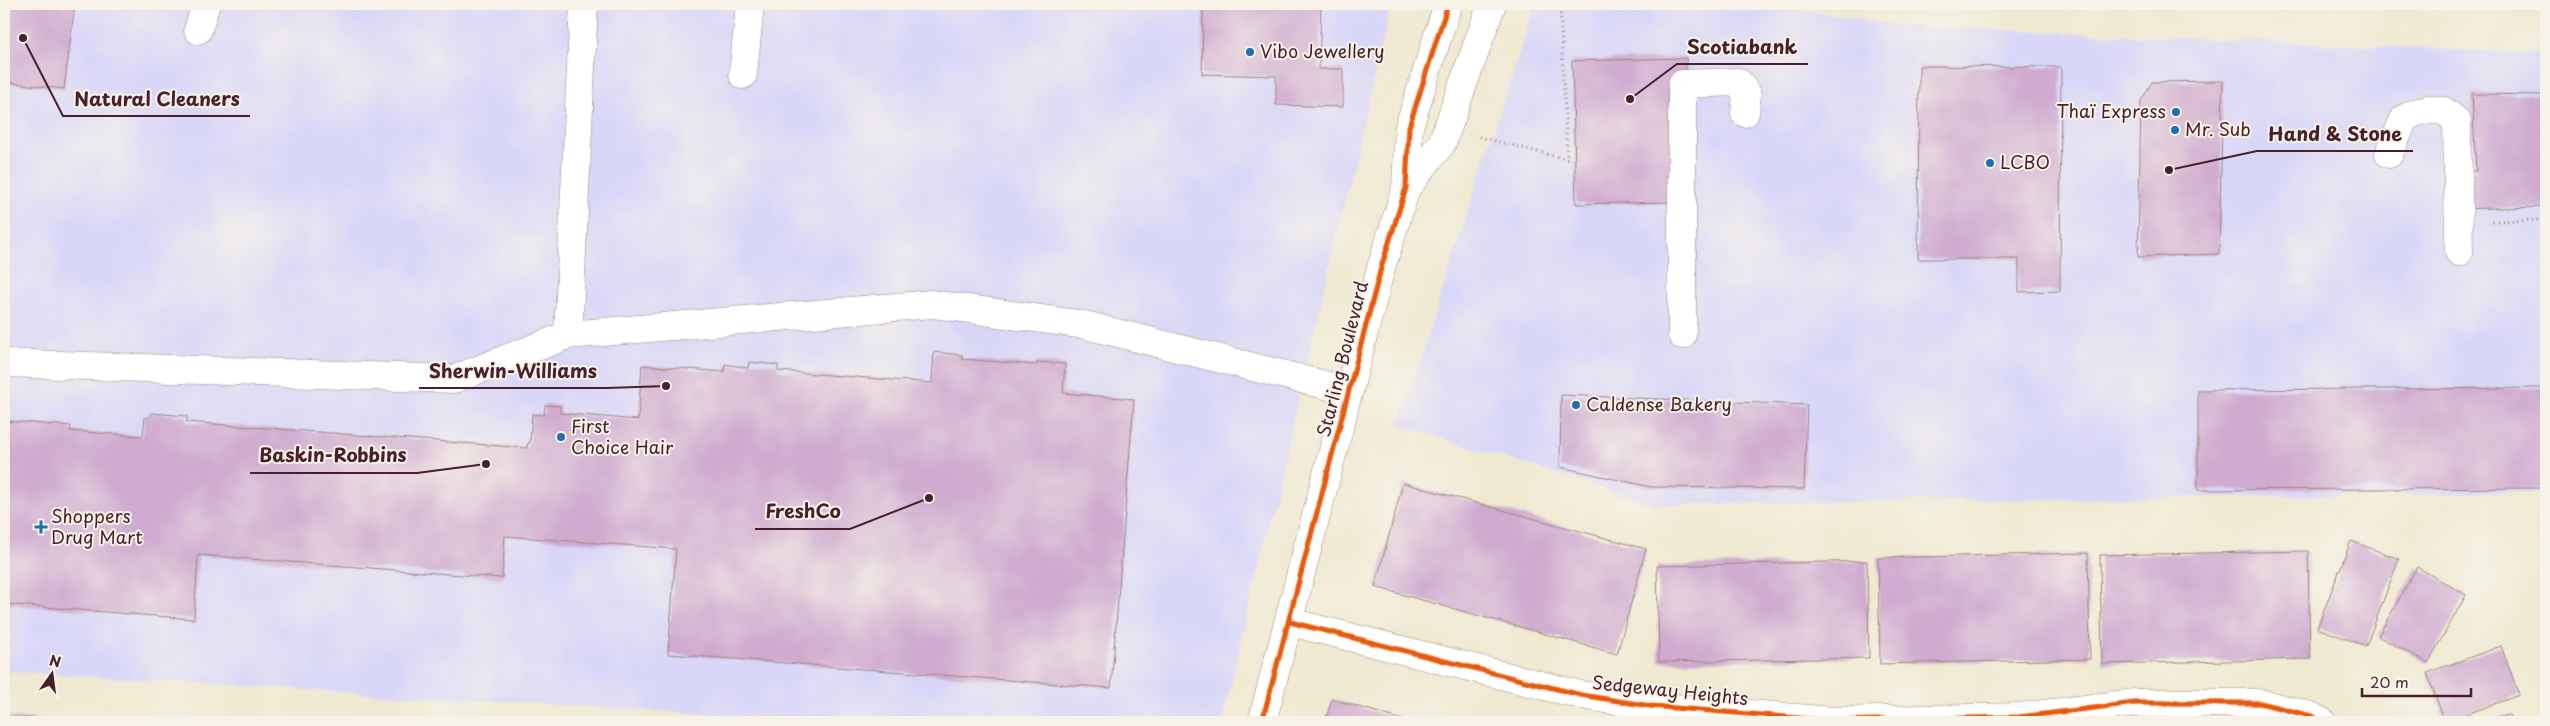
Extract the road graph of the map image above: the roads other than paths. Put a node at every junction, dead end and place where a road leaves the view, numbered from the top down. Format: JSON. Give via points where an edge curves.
{"nodes":[{"id":1,"x":206,"y":4,"type":"edge"},
{"id":2,"x":584,"y":4,"type":"edge"},
{"id":3,"x":750,"y":4,"type":"edge"},
{"id":4,"x":1448,"y":4,"type":"edge"},
{"id":5,"x":1492,"y":4,"type":"edge"},
{"id":6,"x":198,"y":30,"type":"dead end"},
{"id":7,"x":743,"y":75,"type":"dead end"},
{"id":8,"x":1745,"y":112,"type":"dead end"},
{"id":9,"x":2389,"y":154,"type":"dead end"},
{"id":10,"x":1406,"y":188,"type":"junction"},
{"id":11,"x":2459,"y":252,"type":"dead end"},
{"id":12,"x":568,"y":335,"type":"junction"},
{"id":13,"x":1682,"y":335,"type":"dead end"},
{"id":14,"x":4,"y":363,"type":"edge"},
{"id":15,"x":1349,"y":391,"type":"junction"},
{"id":16,"x":1290,"y":622,"type":"junction"},
{"id":17,"x":1262,"y":722,"type":"edge"},
{"id":18,"x":2322,"y":722,"type":"edge"}],
"edges":[{"from":1,"to":6,"type":"street"},
{"from":2,"to":12,"type":"street"},
{"from":3,"to":7,"type":"street"},
{"from":4,"to":10,"type":"street","name":"Starling Boulevard","via":[[1409,127]]},
{"from":5,"to":10,"type":"street","name":"Starling Boulevard","via":[[1442,143]]},
{"from":8,"to":13,"type":"street","via":[[1747,94],[1738,82],[1682,84]]},
{"from":9,"to":11,"type":"street","via":[[2404,119],[2412,114],[2428,109],[2444,111],[2457,121]]},
{"from":10,"to":15,"type":"street","name":"Starling Boulevard"},
{"from":12,"to":14,"type":"street","via":[[454,379]]},
{"from":12,"to":15,"type":"street","via":[[932,304],[1086,326]]},
{"from":15,"to":16,"type":"street","name":"Starling Boulevard"},
{"from":16,"to":17,"type":"street","name":"Starling Boulevard"},
{"from":16,"to":18,"type":"street","name":"Sedgeway Heights","via":[[1581,695],[1650,706],[1834,721],[2019,718],[2135,703],[2260,703],[2311,716]]}]}
